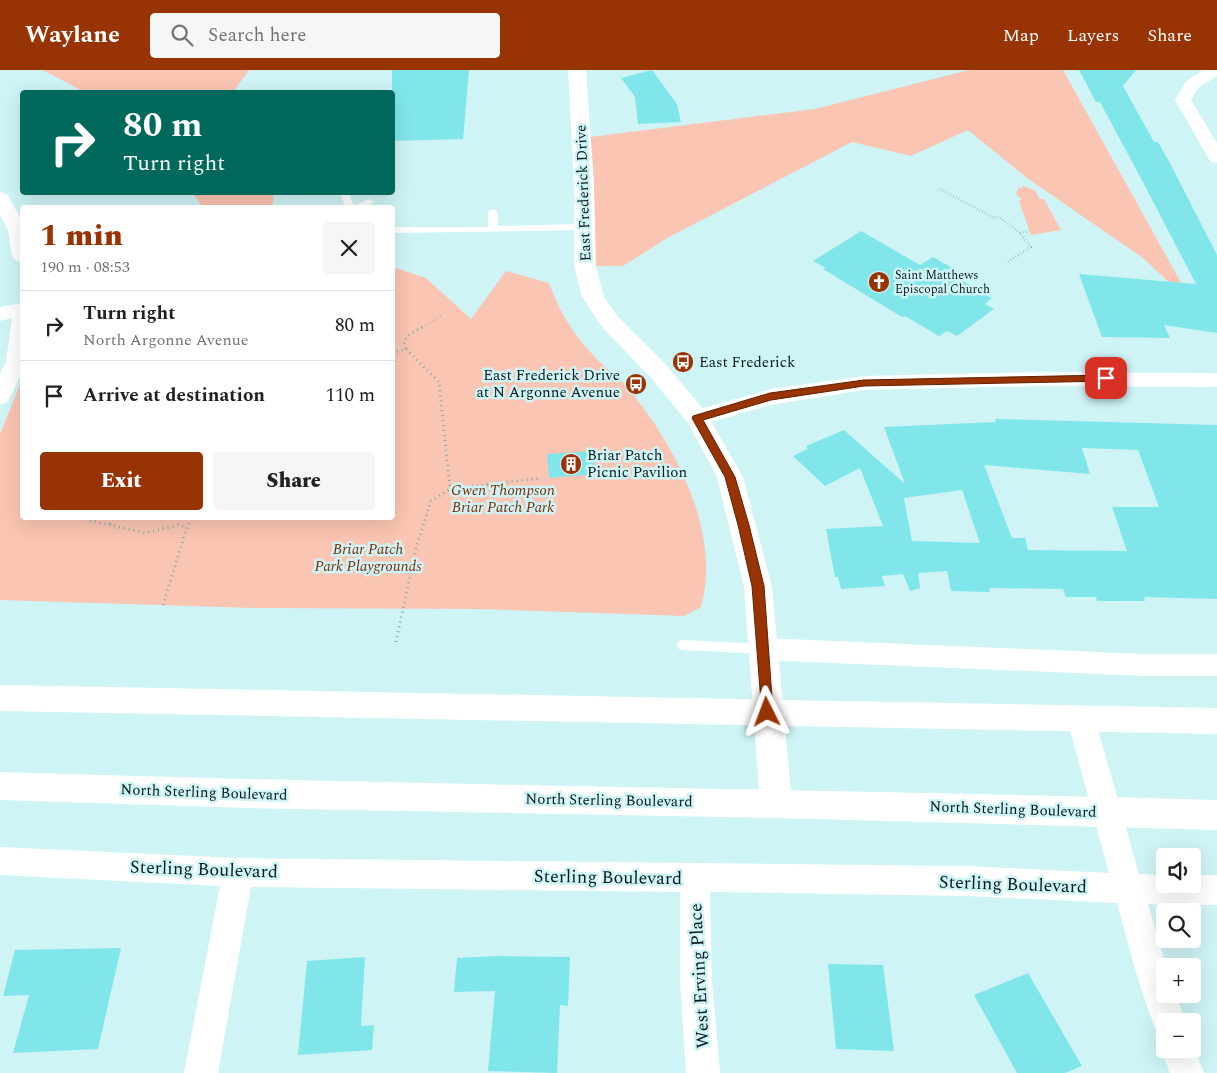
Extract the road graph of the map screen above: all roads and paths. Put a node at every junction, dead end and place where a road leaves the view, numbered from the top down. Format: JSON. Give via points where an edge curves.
{"nodes":[{"id":1,"x":577,"y":70,"type":"edge"},
{"id":2,"x":1217,"y":71,"type":"edge"},
{"id":3,"x":1217,"y":158,"type":"edge"},
{"id":4,"x":940,"y":189,"type":"dead end"},
{"id":5,"x":0,"y":198,"type":"edge"},
{"id":6,"x":369,"y":202,"type":"dead end"},
{"id":7,"x":364,"y":205,"type":"edge"},
{"id":8,"x":493,"y":212,"type":"dead end"},
{"id":9,"x":584,"y":227,"type":"junction"},
{"id":10,"x":493,"y":229,"type":"junction"},
{"id":11,"x":395,"y":230,"type":"edge"},
{"id":12,"x":1029,"y":231,"type":"dead end"},
{"id":13,"x":1020,"y":233,"type":"junction"},
{"id":14,"x":20,"y":243,"type":"edge"},
{"id":15,"x":1007,"y":262,"type":"dead end"},
{"id":16,"x":20,"y":310,"type":"edge"},
{"id":17,"x":0,"y":314,"type":"edge"},
{"id":18,"x":441,"y":316,"type":"dead end"},
{"id":19,"x":20,"y":335,"type":"edge"},
{"id":20,"x":406,"y":349,"type":"junction"},
{"id":21,"x":395,"y":353,"type":"edge"},
{"id":22,"x":1217,"y":380,"type":"edge"},
{"id":23,"x":0,"y":397,"type":"edge"},
{"id":24,"x":697,"y":418,"type":"junction"},
{"id":25,"x":542,"y":478,"type":"dead end"},
{"id":26,"x":450,"y":489,"type":"junction"},
{"id":27,"x":90,"y":520,"type":"edge"},
{"id":28,"x":113,"y":520,"type":"edge"},
{"id":29,"x":191,"y":520,"type":"edge"},
{"id":30,"x":110,"y":524,"type":"junction"},
{"id":31,"x":187,"y":526,"type":"junction"},
{"id":32,"x":162,"y":604,"type":"dead end"},
{"id":33,"x":396,"y":642,"type":"dead end"},
{"id":34,"x":684,"y":646,"type":"dead end"},
{"id":35,"x":762,"y":649,"type":"junction"},
{"id":36,"x":1217,"y":665,"type":"edge"},
{"id":37,"x":0,"y":698,"type":"edge"},
{"id":38,"x":767,"y":712,"type":"junction"},
{"id":39,"x":1081,"y":719,"type":"junction"},
{"id":40,"x":1217,"y":721,"type":"edge"},
{"id":41,"x":0,"y":786,"type":"edge"},
{"id":42,"x":776,"y":803,"type":"junction"},
{"id":43,"x":1107,"y":812,"type":"junction"},
{"id":44,"x":1217,"y":815,"type":"edge"},
{"id":45,"x":0,"y":861,"type":"edge"},
{"id":46,"x":238,"y":872,"type":"junction"},
{"id":47,"x":695,"y":879,"type":"junction"},
{"id":48,"x":1129,"y":889,"type":"junction"},
{"id":49,"x":1217,"y":890,"type":"edge"},
{"id":50,"x":1166,"y":1013,"type":"edge"},
{"id":51,"x":1181,"y":1058,"type":"edge"},
{"id":52,"x":201,"y":1073,"type":"edge"},
{"id":53,"x":703,"y":1073,"type":"edge"},
{"id":54,"x":1187,"y":1073,"type":"edge"}],
"edges":[{"from":1,"to":9,"type":"main road","name":"East Frederick Drive"},
{"from":2,"to":3,"type":"street","via":[[1195,80],[1183,100]]},
{"from":4,"to":13,"type":"path","via":[[994,218],[998,216]]},
{"from":5,"to":14,"type":"street","via":[[18,230]]},
{"from":6,"to":7,"type":"lane"},
{"from":8,"to":10,"type":"lane"},
{"from":9,"to":10,"type":"lane"},
{"from":9,"to":24,"type":"main road","name":"East Frederick Drive","via":[[585,266],[593,298],[610,322],[660,372]]},
{"from":10,"to":11,"type":"lane"},
{"from":12,"to":13,"type":"path"},
{"from":13,"to":15,"type":"path","via":[[1031,247]]},
{"from":16,"to":17,"type":"street"},
{"from":18,"to":20,"type":"path","via":[[407,336]]},
{"from":19,"to":23,"type":"street","via":[[17,361]]},
{"from":20,"to":21,"type":"path"},
{"from":20,"to":26,"type":"path","via":[[438,382]]},
{"from":22,"to":24,"type":"street","via":[[1040,379],[864,383],[770,397]]},
{"from":24,"to":35,"type":"main road","name":"East Frederick Drive","via":[[730,477],[741,515],[758,586]]},
{"from":25,"to":26,"type":"path"},
{"from":26,"to":33,"type":"path","via":[[431,501],[416,548]]},
{"from":27,"to":30,"type":"path"},
{"from":28,"to":30,"type":"path"},
{"from":29,"to":31,"type":"path"},
{"from":30,"to":31,"type":"path","via":[[144,534],[178,525]]},
{"from":31,"to":32,"type":"path"},
{"from":34,"to":35,"type":"lane"},
{"from":35,"to":36,"type":"street","via":[[1144,665]]},
{"from":35,"to":38,"type":"main road","name":"East Frederick Drive"},
{"from":37,"to":38,"type":"main road"},
{"from":38,"to":39,"type":"main road"},
{"from":38,"to":42,"type":"main road","name":"East Frederick Drive"},
{"from":39,"to":40,"type":"main road"},
{"from":39,"to":43,"type":"street"},
{"from":41,"to":42,"type":"main road","name":"North Sterling Boulevard"},
{"from":42,"to":43,"type":"main road","name":"North Sterling Boulevard"},
{"from":43,"to":44,"type":"main road","name":"North Sterling Boulevard"},
{"from":43,"to":48,"type":"street"},
{"from":45,"to":46,"type":"street","name":"Sterling Boulevard"},
{"from":46,"to":47,"type":"street","name":"Sterling Boulevard"},
{"from":46,"to":52,"type":"street"},
{"from":47,"to":48,"type":"street","name":"Sterling Boulevard","via":[[967,881]]},
{"from":47,"to":53,"type":"street","name":"West Erving Place","via":[[696,981]]},
{"from":48,"to":49,"type":"street","name":"Sterling Boulevard"},
{"from":48,"to":50,"type":"street"},
{"from":51,"to":54,"type":"street"}]}
